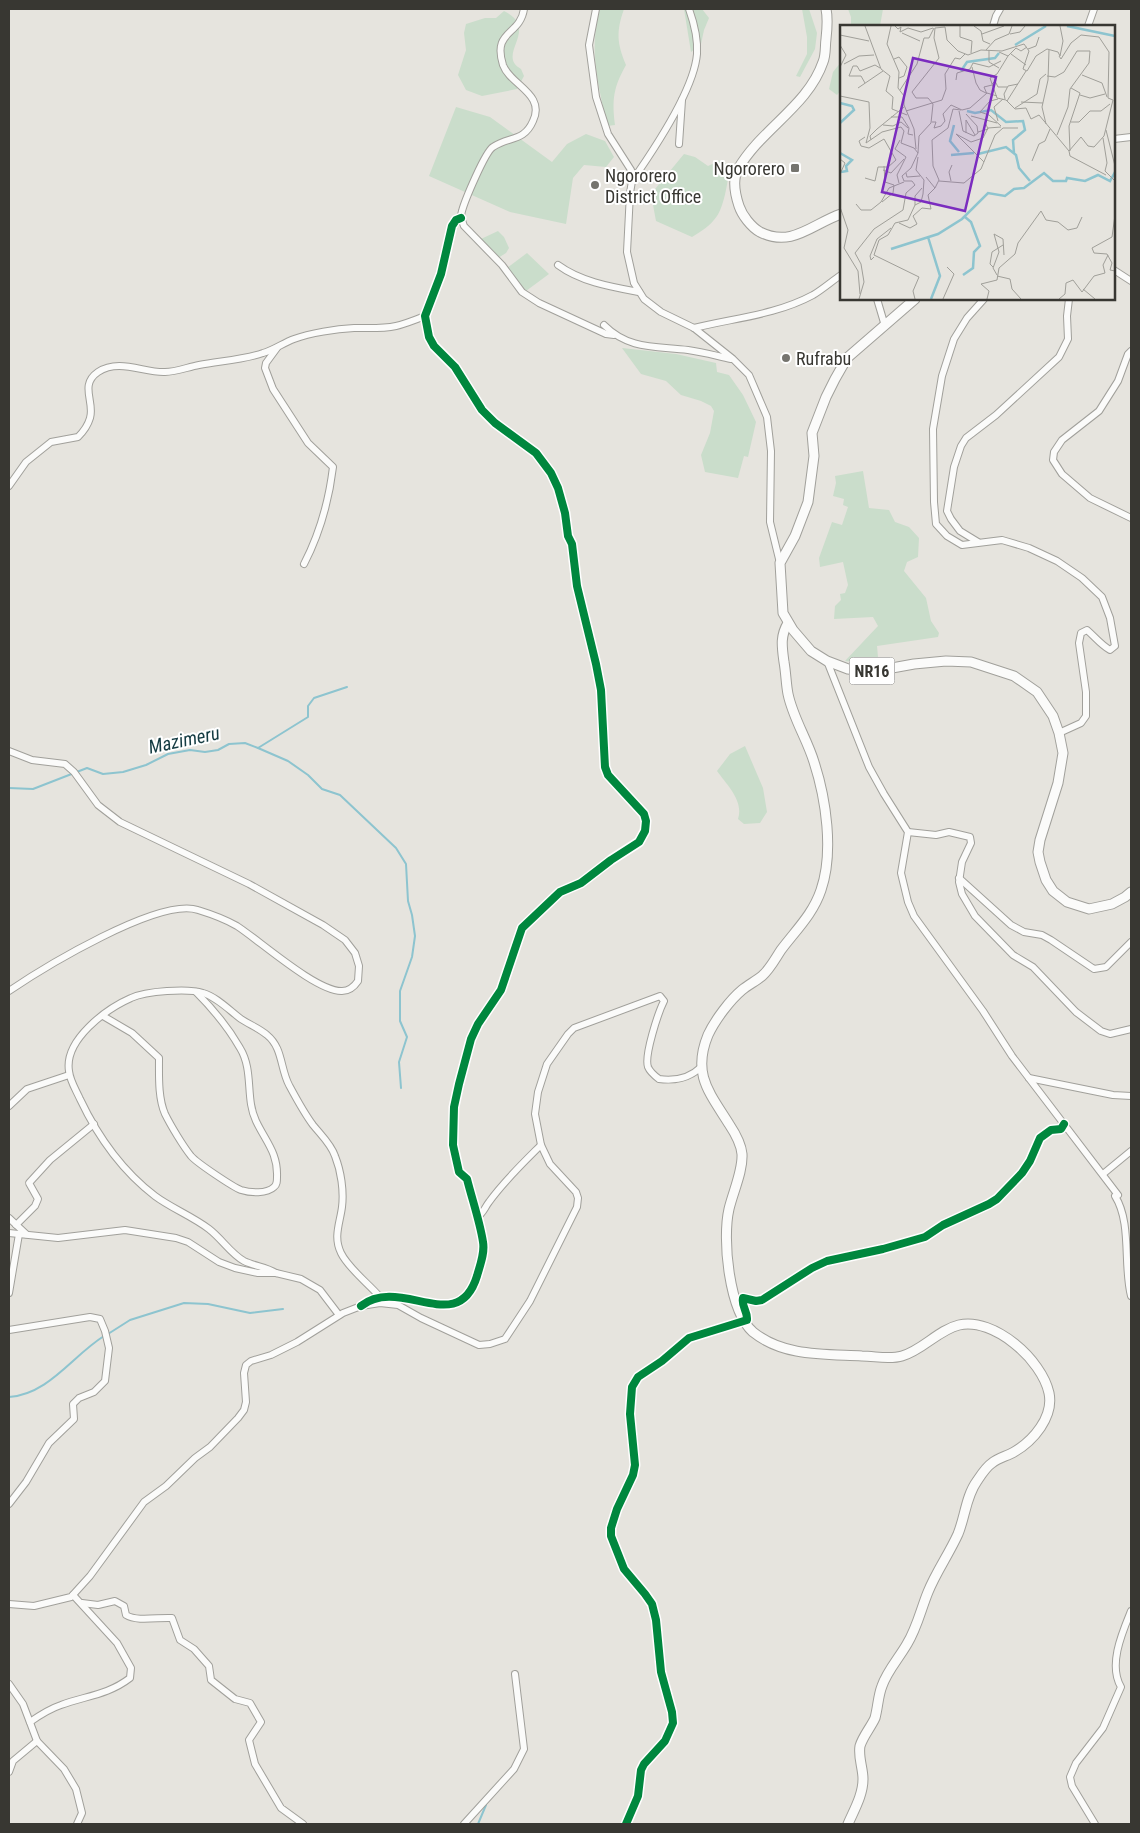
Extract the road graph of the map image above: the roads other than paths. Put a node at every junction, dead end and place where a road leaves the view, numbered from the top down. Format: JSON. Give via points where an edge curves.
{"nodes":[{"id":1,"x":524,"y":9,"type":"edge"},
{"id":2,"x":596,"y":9,"type":"edge"},
{"id":3,"x":690,"y":9,"type":"edge"},
{"id":4,"x":826,"y":9,"type":"edge"},
{"id":5,"x":1000,"y":9,"type":"edge"},
{"id":6,"x":1094,"y":9,"type":"edge"},
{"id":7,"x":993,"y":25,"type":"edge"},
{"id":8,"x":1088,"y":25,"type":"edge"},
{"id":9,"x":682,"y":96,"type":"junction"},
{"id":10,"x":1131,"y":137,"type":"edge"},
{"id":11,"x":1115,"y":139,"type":"edge"},
{"id":12,"x":679,"y":144,"type":"dead end"},
{"id":13,"x":632,"y":180,"type":"junction"},
{"id":14,"x":840,"y":214,"type":"edge"},
{"id":15,"x":461,"y":218,"type":"junction"},
{"id":16,"x":558,"y":265,"type":"dead end"},
{"id":17,"x":1115,"y":271,"type":"edge"},
{"id":18,"x":840,"y":276,"type":"edge"},
{"id":19,"x":1131,"y":280,"type":"edge"},
{"id":20,"x":639,"y":292,"type":"junction"},
{"id":21,"x":876,"y":300,"type":"edge"},
{"id":22,"x":914,"y":300,"type":"edge"},
{"id":23,"x":983,"y":300,"type":"edge"},
{"id":24,"x":1069,"y":300,"type":"edge"},
{"id":25,"x":425,"y":316,"type":"junction"},
{"id":26,"x":604,"y":325,"type":"dead end"},
{"id":27,"x":885,"y":326,"type":"junction"},
{"id":28,"x":694,"y":328,"type":"junction"},
{"id":29,"x":614,"y":335,"type":"junction"},
{"id":30,"x":278,"y":347,"type":"junction"},
{"id":31,"x":1131,"y":351,"type":"edge"},
{"id":32,"x":733,"y":359,"type":"junction"},
{"id":33,"x":9,"y":486,"type":"edge"},
{"id":34,"x":1131,"y":518,"type":"edge"},
{"id":35,"x":978,"y":542,"type":"junction"},
{"id":36,"x":780,"y":563,"type":"junction"},
{"id":37,"x":304,"y":564,"type":"dead end"},
{"id":38,"x":788,"y":623,"type":"junction"},
{"id":39,"x":827,"y":661,"type":"junction"},
{"id":40,"x":1059,"y":733,"type":"junction"},
{"id":41,"x":9,"y":751,"type":"edge"},
{"id":42,"x":908,"y":832,"type":"junction"},
{"id":43,"x":959,"y":878,"type":"junction"},
{"id":44,"x":1131,"y":892,"type":"edge"},
{"id":45,"x":1131,"y":942,"type":"edge"},
{"id":46,"x":9,"y":991,"type":"edge"},
{"id":47,"x":196,"y":991,"type":"junction"},
{"id":48,"x":103,"y":1016,"type":"junction"},
{"id":49,"x":1131,"y":1029,"type":"edge"},
{"id":50,"x":701,"y":1067,"type":"junction"},
{"id":51,"x":69,"y":1075,"type":"junction"},
{"id":52,"x":1029,"y":1078,"type":"junction"},
{"id":53,"x":1131,"y":1096,"type":"edge"},
{"id":54,"x":9,"y":1106,"type":"edge"},
{"id":55,"x":94,"y":1124,"type":"junction"},
{"id":56,"x":1064,"y":1124,"type":"junction"},
{"id":57,"x":541,"y":1145,"type":"junction"},
{"id":58,"x":1131,"y":1150,"type":"edge"},
{"id":59,"x":1104,"y":1174,"type":"junction"},
{"id":60,"x":477,"y":1217,"type":"junction"},
{"id":61,"x":9,"y":1218,"type":"edge"},
{"id":62,"x":16,"y":1225,"type":"junction"},
{"id":63,"x":9,"y":1233,"type":"edge"},
{"id":64,"x":23,"y":1234,"type":"junction"},
{"id":65,"x":276,"y":1273,"type":"junction"},
{"id":66,"x":9,"y":1293,"type":"edge"},
{"id":67,"x":1131,"y":1296,"type":"edge"},
{"id":68,"x":380,"y":1297,"type":"junction"},
{"id":69,"x":361,"y":1306,"type":"junction"},
{"id":70,"x":339,"y":1315,"type":"junction"},
{"id":71,"x":744,"y":1322,"type":"junction"},
{"id":72,"x":9,"y":1330,"type":"edge"},
{"id":73,"x":9,"y":1504,"type":"edge"},
{"id":74,"x":73,"y":1595,"type":"junction"},
{"id":75,"x":82,"y":1603,"type":"junction"},
{"id":76,"x":9,"y":1604,"type":"edge"},
{"id":77,"x":1131,"y":1611,"type":"edge"},
{"id":78,"x":514,"y":1674,"type":"dead end"},
{"id":79,"x":9,"y":1684,"type":"edge"},
{"id":80,"x":30,"y":1722,"type":"junction"},
{"id":81,"x":37,"y":1741,"type":"junction"},
{"id":82,"x":9,"y":1772,"type":"edge"},
{"id":83,"x":76,"y":1824,"type":"edge"},
{"id":84,"x":303,"y":1824,"type":"edge"},
{"id":85,"x":464,"y":1824,"type":"edge"},
{"id":86,"x":626,"y":1824,"type":"edge"},
{"id":87,"x":848,"y":1824,"type":"edge"},
{"id":88,"x":1095,"y":1824,"type":"edge"}],
"edges":[{"from":1,"to":15,"type":"street","via":[[518,25],[503,37],[500,50],[506,72],[532,98],[534,120],[526,133],[492,147]]},
{"from":2,"to":13,"type":"street","via":[[589,45],[596,97],[608,134],[631,170]]},
{"from":3,"to":9,"type":"street","via":[[697,53],[694,70]]},
{"from":4,"to":14,"type":"main road","via":[[824,61],[809,90],[748,155],[737,170],[734,182],[740,210],[754,229],[767,236],[784,239]]},
{"from":5,"to":7,"type":"street"},
{"from":6,"to":8,"type":"street"},
{"from":9,"to":12,"type":"street"},
{"from":9,"to":13,"type":"street"},
{"from":10,"to":11,"type":"street"},
{"from":13,"to":20,"type":"street","via":[[627,252]]},
{"from":15,"to":25,"type":"street","via":[[452,226],[441,274]]},
{"from":15,"to":29,"type":"street","via":[[464,226],[502,265],[522,292],[539,303]]},
{"from":16,"to":20,"type":"street","via":[[581,278]]},
{"from":17,"to":19,"type":"street"},
{"from":18,"to":28,"type":"street","via":[[793,304]]},
{"from":20,"to":28,"type":"street","via":[[661,312]]},
{"from":21,"to":27,"type":"street"},
{"from":22,"to":27,"type":"main road"},
{"from":23,"to":35,"type":"street","via":[[966,318],[954,339],[942,376],[932,429],[936,524],[962,545]]},
{"from":24,"to":35,"type":"street","via":[[1068,339],[1059,357],[966,438],[961,446],[947,510],[959,529]]},
{"from":25,"to":30,"type":"street","via":[[396,326],[314,334]]},
{"from":25,"to":60,"type":"street","via":[[429,338],[455,367],[482,410],[536,453],[558,488],[601,690],[604,767],[644,814],[646,828],[639,842],[581,884],[560,892],[524,925],[501,990],[471,1039],[454,1107],[453,1140],[459,1172],[467,1179]]},
{"from":26,"to":29,"type":"street"},
{"from":27,"to":36,"type":"main road","via":[[848,358],[826,397],[812,433],[813,464],[808,502]]},
{"from":28,"to":32,"type":"street"},
{"from":29,"to":32,"type":"street","via":[[641,346]]},
{"from":30,"to":33,"type":"street","via":[[261,354],[171,372],[134,366],[103,369],[90,382],[90,418],[78,437],[51,442],[26,462]]},
{"from":30,"to":37,"type":"street","via":[[266,363],[268,378],[308,443],[333,467],[324,513]]},
{"from":31,"to":34,"type":"street","via":[[1118,381],[1099,411],[1062,440],[1054,452],[1054,460],[1062,474],[1090,498]]},
{"from":32,"to":36,"type":"street","via":[[749,375],[767,417],[771,451],[770,522]]},
{"from":35,"to":40,"type":"street","via":[[1002,540],[1029,548],[1057,561],[1102,597],[1115,646],[1110,650],[1087,630],[1081,633],[1079,643],[1086,716],[1081,723]]},
{"from":36,"to":38,"type":"main road","number":"NR16","via":[[783,613]]},
{"from":38,"to":39,"type":"main road","number":"NR16","via":[[811,651]]},
{"from":38,"to":50,"type":"main road","via":[[782,641],[788,692],[815,765],[827,828],[823,882],[809,915],[770,967],[741,991],[718,1018],[708,1036]]},
{"from":39,"to":40,"type":"main road","number":"NR16","via":[[848,669],[870,672],[946,661],[987,666],[1014,676],[1037,692],[1053,716]]},
{"from":39,"to":42,"type":"street","via":[[869,767]]},
{"from":40,"to":44,"type":"main road","number":"NR16","via":[[1063,753],[1058,783],[1038,852],[1046,880],[1053,891],[1067,902],[1089,909],[1112,904]]},
{"from":41,"to":46,"type":"street","via":[[32,760],[65,764],[98,805],[120,822],[249,884],[323,925],[345,940],[355,953],[359,966],[358,982],[340,991],[309,978],[235,925],[195,909],[179,909],[132,923],[80,948]]},
{"from":42,"to":43,"type":"street","via":[[932,835],[949,832],[970,837],[972,840]]},
{"from":42,"to":52,"type":"street","via":[[902,873],[911,910]]},
{"from":43,"to":45,"type":"street","via":[[1011,925],[1024,932],[1042,935],[1094,969],[1106,967]]},
{"from":43,"to":49,"type":"street","via":[[962,894],[975,916],[1013,955],[1033,967],[1080,1015],[1106,1034]]},
{"from":47,"to":48,"type":"street","via":[[165,991],[133,997]]},
{"from":47,"to":48,"type":"street","via":[[215,1011],[242,1050],[248,1069],[251,1107],[277,1163],[277,1183],[270,1190],[240,1190],[191,1156],[165,1114],[159,1058],[132,1033]]},
{"from":47,"to":68,"type":"street","via":[[205,993],[257,1027],[277,1046],[288,1082],[336,1157],[342,1190],[336,1235],[340,1251]]},
{"from":48,"to":51,"type":"street","via":[[80,1036],[71,1049]]},
{"from":50,"to":57,"type":"street","via":[[688,1076],[671,1080],[659,1079],[649,1069],[653,1032],[664,1002],[660,996],[574,1028],[547,1064],[538,1092],[535,1114]]},
{"from":50,"to":71,"type":"main road","via":[[708,1091],[733,1130],[742,1152],[727,1221],[729,1270],[736,1307]]},
{"from":51,"to":54,"type":"street","via":[[27,1089]]},
{"from":51,"to":55,"type":"street"},
{"from":52,"to":53,"type":"street"},
{"from":52,"to":56,"type":"street"},
{"from":55,"to":62,"type":"street","via":[[60,1151],[29,1183],[38,1200]]},
{"from":55,"to":65,"type":"street","via":[[115,1158],[156,1197],[201,1223],[243,1260]]},
{"from":56,"to":59,"type":"street"},
{"from":56,"to":71,"type":"street","via":[[1061,1129],[1051,1130],[1040,1138],[1027,1167],[996,1199],[943,1225],[925,1238],[830,1260],[762,1300],[743,1298],[748,1316]]},
{"from":57,"to":60,"type":"street","via":[[518,1166]]},
{"from":57,"to":69,"type":"street","via":[[550,1164],[576,1192],[577,1207],[530,1301],[506,1339],[479,1345],[398,1305]]},
{"from":58,"to":59,"type":"street"},
{"from":59,"to":67,"type":"street","via":[[1121,1205]]},
{"from":60,"to":68,"type":"street","via":[[483,1252],[466,1298],[442,1304],[402,1296]]},
{"from":61,"to":62,"type":"street"},
{"from":62,"to":64,"type":"street"},
{"from":63,"to":64,"type":"street"},
{"from":64,"to":65,"type":"street","via":[[49,1238],[125,1230],[168,1236],[188,1242],[235,1268]]},
{"from":64,"to":66,"type":"street"},
{"from":65,"to":70,"type":"street","via":[[296,1277],[320,1290]]},
{"from":68,"to":69,"type":"street"},
{"from":69,"to":70,"type":"street"},
{"from":70,"to":74,"type":"street","via":[[297,1342],[248,1362],[244,1373],[246,1402],[241,1414],[210,1447],[144,1502]]},
{"from":71,"to":86,"type":"street","via":[[689,1338],[638,1377],[632,1387],[630,1414],[635,1464],[616,1509],[612,1536],[624,1569],[652,1604],[672,1722],[665,1741],[641,1770],[638,1796]]},
{"from":71,"to":87,"type":"main road","via":[[762,1338],[794,1350],[886,1358],[909,1353],[959,1325],[980,1326],[1001,1334],[1018,1346],[1048,1391],[1049,1410],[1035,1434],[1020,1448],[990,1464],[972,1489],[956,1538],[935,1576],[909,1640],[883,1684],[875,1716],[860,1745],[863,1782]]},
{"from":72,"to":73,"type":"street","via":[[100,1319],[109,1348],[105,1381],[94,1392],[73,1404],[74,1418],[49,1443]]},
{"from":74,"to":75,"type":"street"},
{"from":74,"to":76,"type":"street","via":[[42,1604]]},
{"from":75,"to":80,"type":"street","via":[[117,1643],[131,1668],[130,1678],[118,1687],[53,1708]]},
{"from":75,"to":84,"type":"street","via":[[98,1605],[115,1601],[124,1606],[126,1615],[131,1618],[172,1618],[180,1640],[194,1649],[209,1666],[211,1680],[235,1699],[250,1703],[261,1722],[249,1740],[255,1764],[281,1808]]},
{"from":77,"to":88,"type":"street","via":[[1116,1659],[1116,1678],[1121,1687],[1103,1728],[1076,1763],[1070,1777]]},
{"from":78,"to":85,"type":"street","via":[[524,1749],[514,1769]]},
{"from":79,"to":80,"type":"street","via":[[23,1704]]},
{"from":80,"to":81,"type":"street"},
{"from":81,"to":82,"type":"street","via":[[13,1761]]},
{"from":81,"to":83,"type":"street","via":[[64,1769],[76,1789],[82,1813]]}]}
